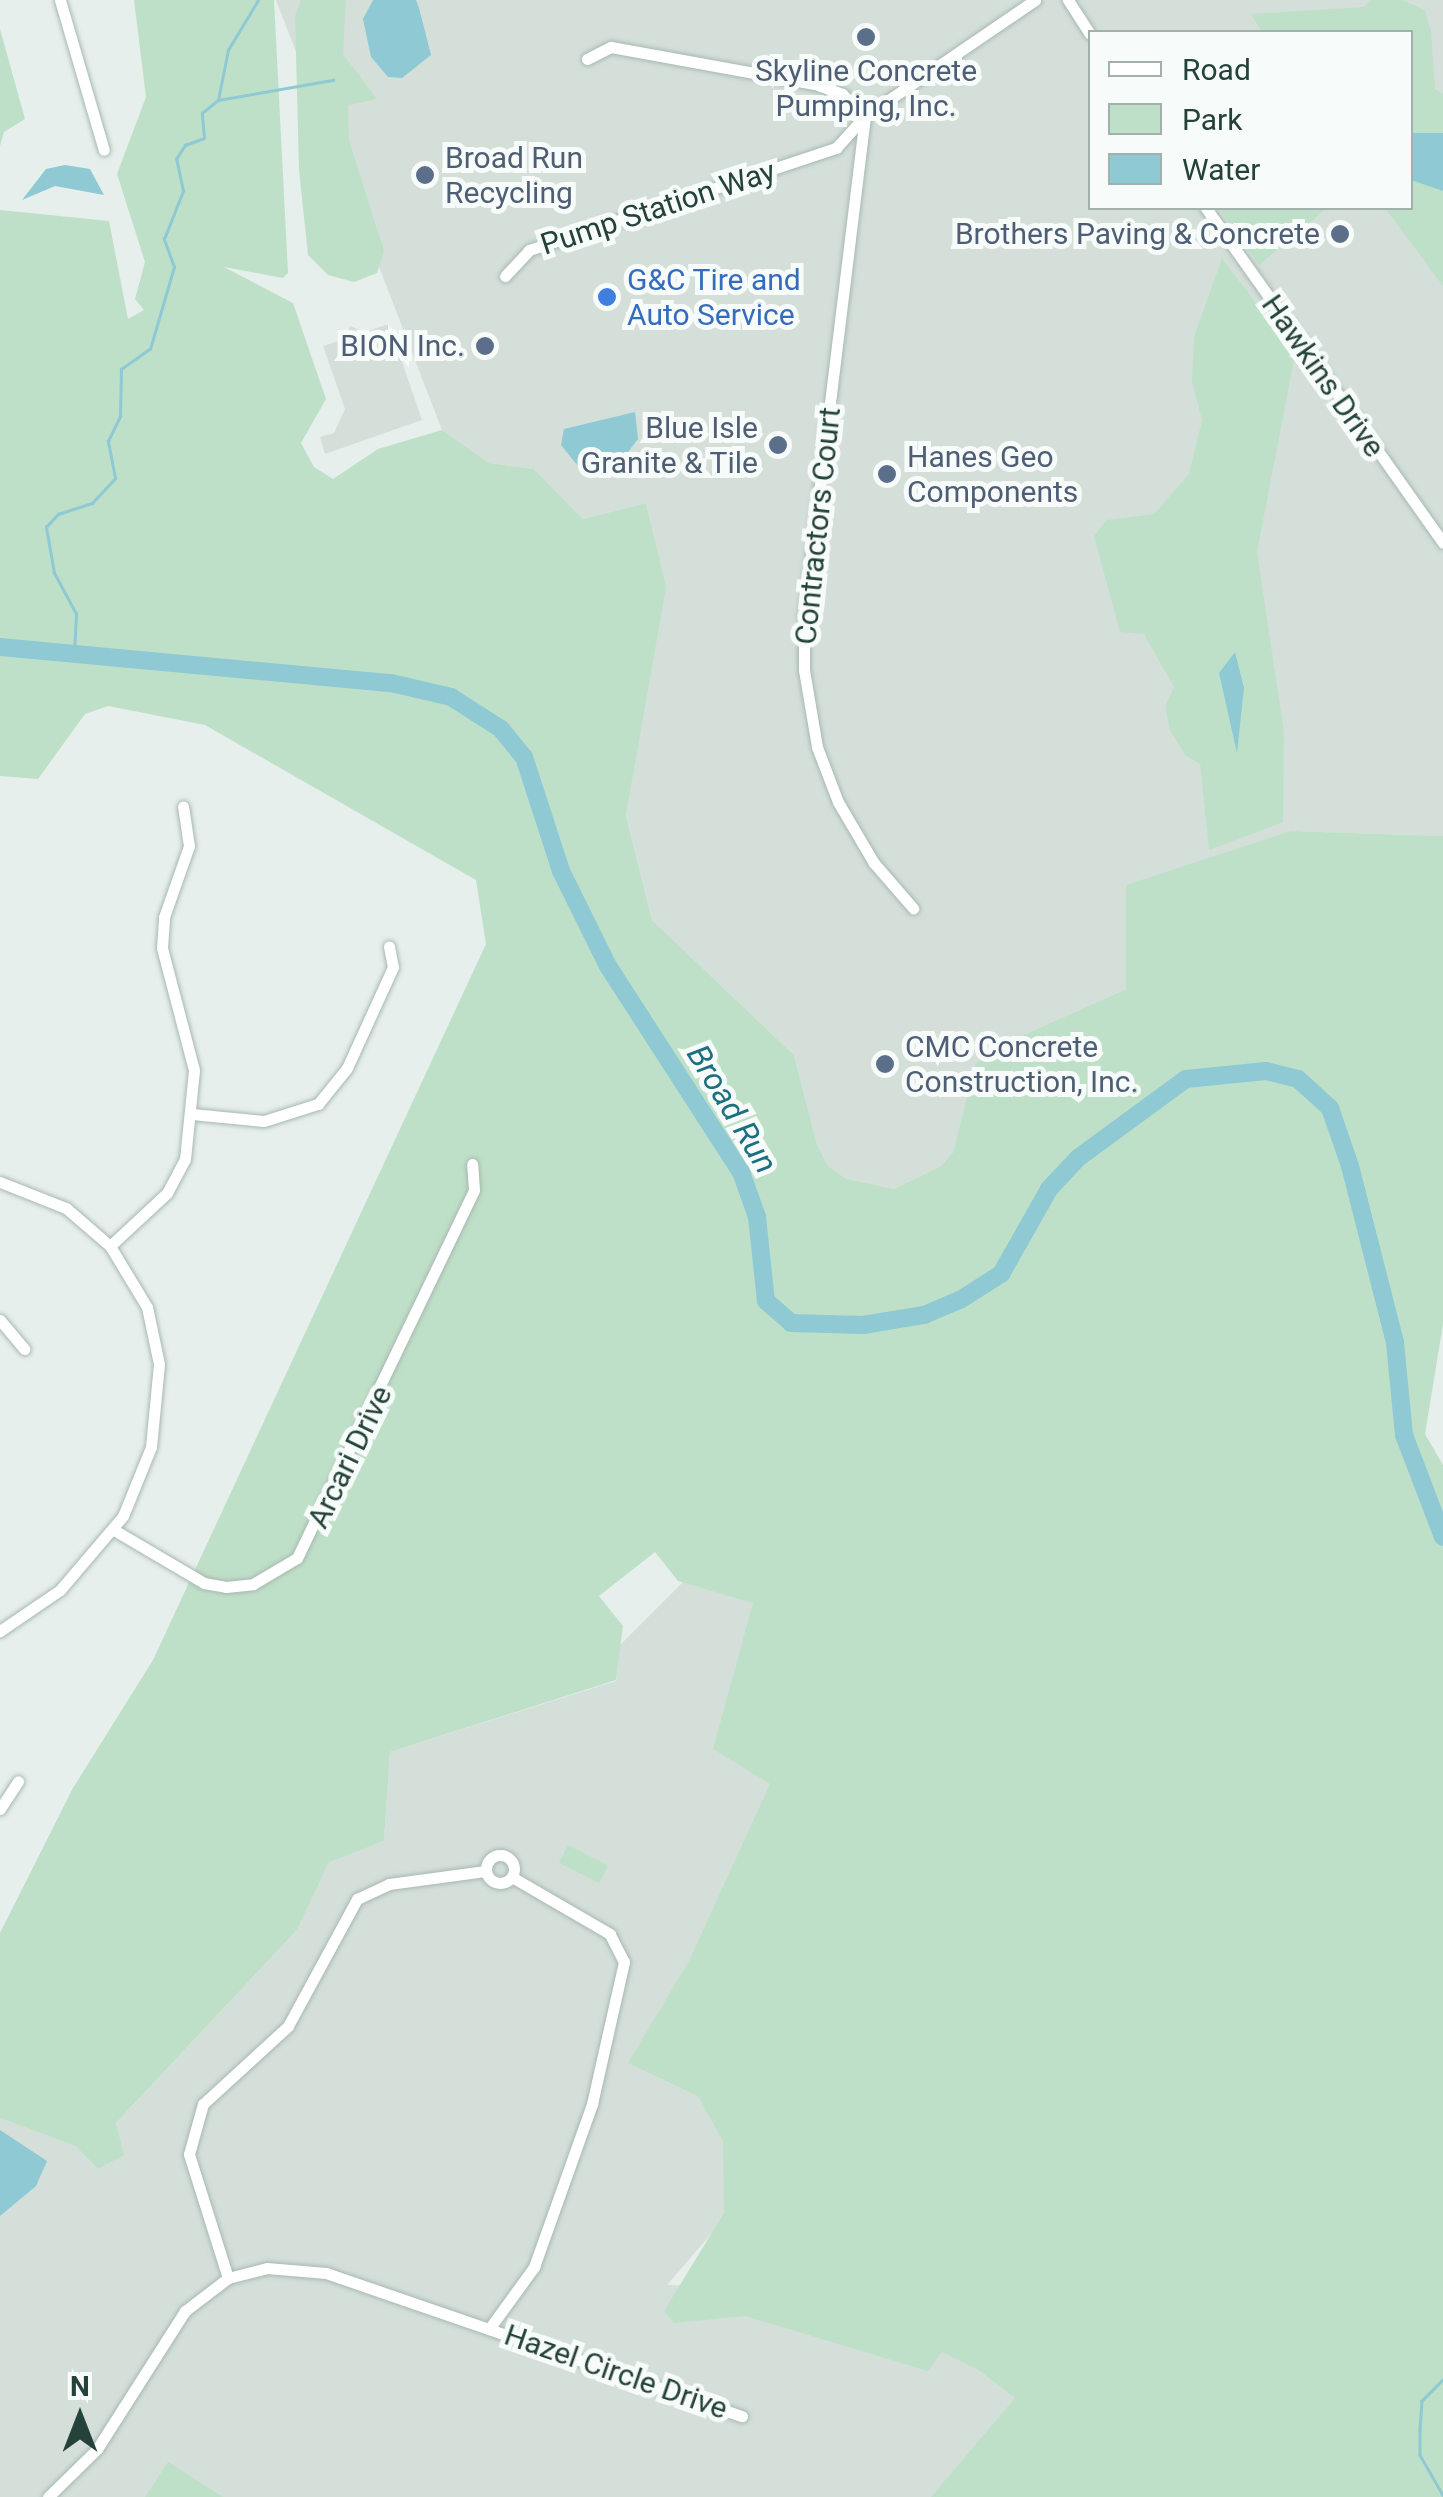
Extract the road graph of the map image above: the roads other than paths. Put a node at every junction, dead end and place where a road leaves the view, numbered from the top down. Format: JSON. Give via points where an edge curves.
{"nodes":[{"id":1,"x":60,"y":0,"type":"edge"},
{"id":2,"x":1035,"y":0,"type":"edge"},
{"id":3,"x":1068,"y":0,"type":"edge"},
{"id":4,"x":1088,"y":31,"type":"edge"},
{"id":5,"x":587,"y":58,"type":"dead end"},
{"id":6,"x":865,"y":116,"type":"junction"},
{"id":7,"x":104,"y":150,"type":"dead end"},
{"id":8,"x":1207,"y":210,"type":"edge"},
{"id":9,"x":505,"y":276,"type":"dead end"},
{"id":10,"x":1443,"y":543,"type":"edge"},
{"id":11,"x":183,"y":806,"type":"dead end"},
{"id":12,"x":913,"y":908,"type":"dead end"},
{"id":13,"x":389,"y":946,"type":"dead end"},
{"id":14,"x":192,"y":1114,"type":"junction"},
{"id":15,"x":472,"y":1164,"type":"dead end"},
{"id":16,"x":0,"y":1182,"type":"edge"},
{"id":17,"x":110,"y":1246,"type":"junction"},
{"id":18,"x":0,"y":1320,"type":"edge"},
{"id":19,"x":24,"y":1349,"type":"dead end"},
{"id":20,"x":114,"y":1530,"type":"junction"},
{"id":21,"x":0,"y":1631,"type":"edge"},
{"id":22,"x":18,"y":1782,"type":"dead end"},
{"id":23,"x":0,"y":1809,"type":"edge"},
{"id":24,"x":485,"y":1871,"type":"junction"},
{"id":25,"x":512,"y":1877,"type":"junction"},
{"id":26,"x":228,"y":2278,"type":"junction"},
{"id":27,"x":489,"y":2329,"type":"junction"},
{"id":28,"x":742,"y":2416,"type":"dead end"},
{"id":29,"x":48,"y":2497,"type":"edge"}],
"edges":[{"from":1,"to":7,"type":"street"},
{"from":2,"to":6,"type":"street","name":"Pump Station Way"},
{"from":3,"to":4,"type":"street"},
{"from":5,"to":6,"type":"street","via":[[617,48],[815,84],[842,94]]},
{"from":6,"to":9,"type":"street","name":"Pump Station Way","via":[[828,152],[529,250]]},
{"from":6,"to":12,"type":"street","name":"Contractors Court","via":[[804,616],[804,670],[832,791],[874,864]]},
{"from":8,"to":10,"type":"street","name":"Hawkins Drive"},
{"from":11,"to":14,"type":"street","via":[[189,846],[164,917],[162,948],[191,1048]]},
{"from":13,"to":14,"type":"street","via":[[394,967],[347,1068],[318,1104],[264,1121]]},
{"from":14,"to":17,"type":"street","via":[[176,1178]]},
{"from":15,"to":20,"type":"street","name":"Arcari Drive","via":[[474,1190],[297,1558],[253,1584],[204,1584]]},
{"from":16,"to":17,"type":"street","via":[[66,1208]]},
{"from":17,"to":20,"type":"street","via":[[147,1307],[159,1364],[151,1447]]},
{"from":18,"to":19,"type":"street"},
{"from":20,"to":21,"type":"street","via":[[60,1590]]},
{"from":22,"to":23,"type":"street"},
{"from":24,"to":25,"type":"street","name":"Hazel Circle Drive","via":[[496,1884]]},
{"from":24,"to":25,"type":"street","name":"Hazel Circle Drive","via":[[490,1858],[504,1856],[514,1865]]},
{"from":24,"to":26,"type":"street","name":"Hazel Circle Drive","via":[[390,1884],[357,1900],[288,2026],[203,2104],[189,2154]]},
{"from":25,"to":27,"type":"street","name":"Hazel Circle Drive","via":[[610,1934],[624,1962],[592,2104],[534,2266]]},
{"from":26,"to":27,"type":"street","name":"Hazel Circle Drive","via":[[267,2268],[310,2270]]},
{"from":26,"to":29,"type":"street","name":"Hazel Circle Drive","via":[[172,2326],[97,2449]]},
{"from":27,"to":28,"type":"street","name":"Hazel Circle Drive"}]}
